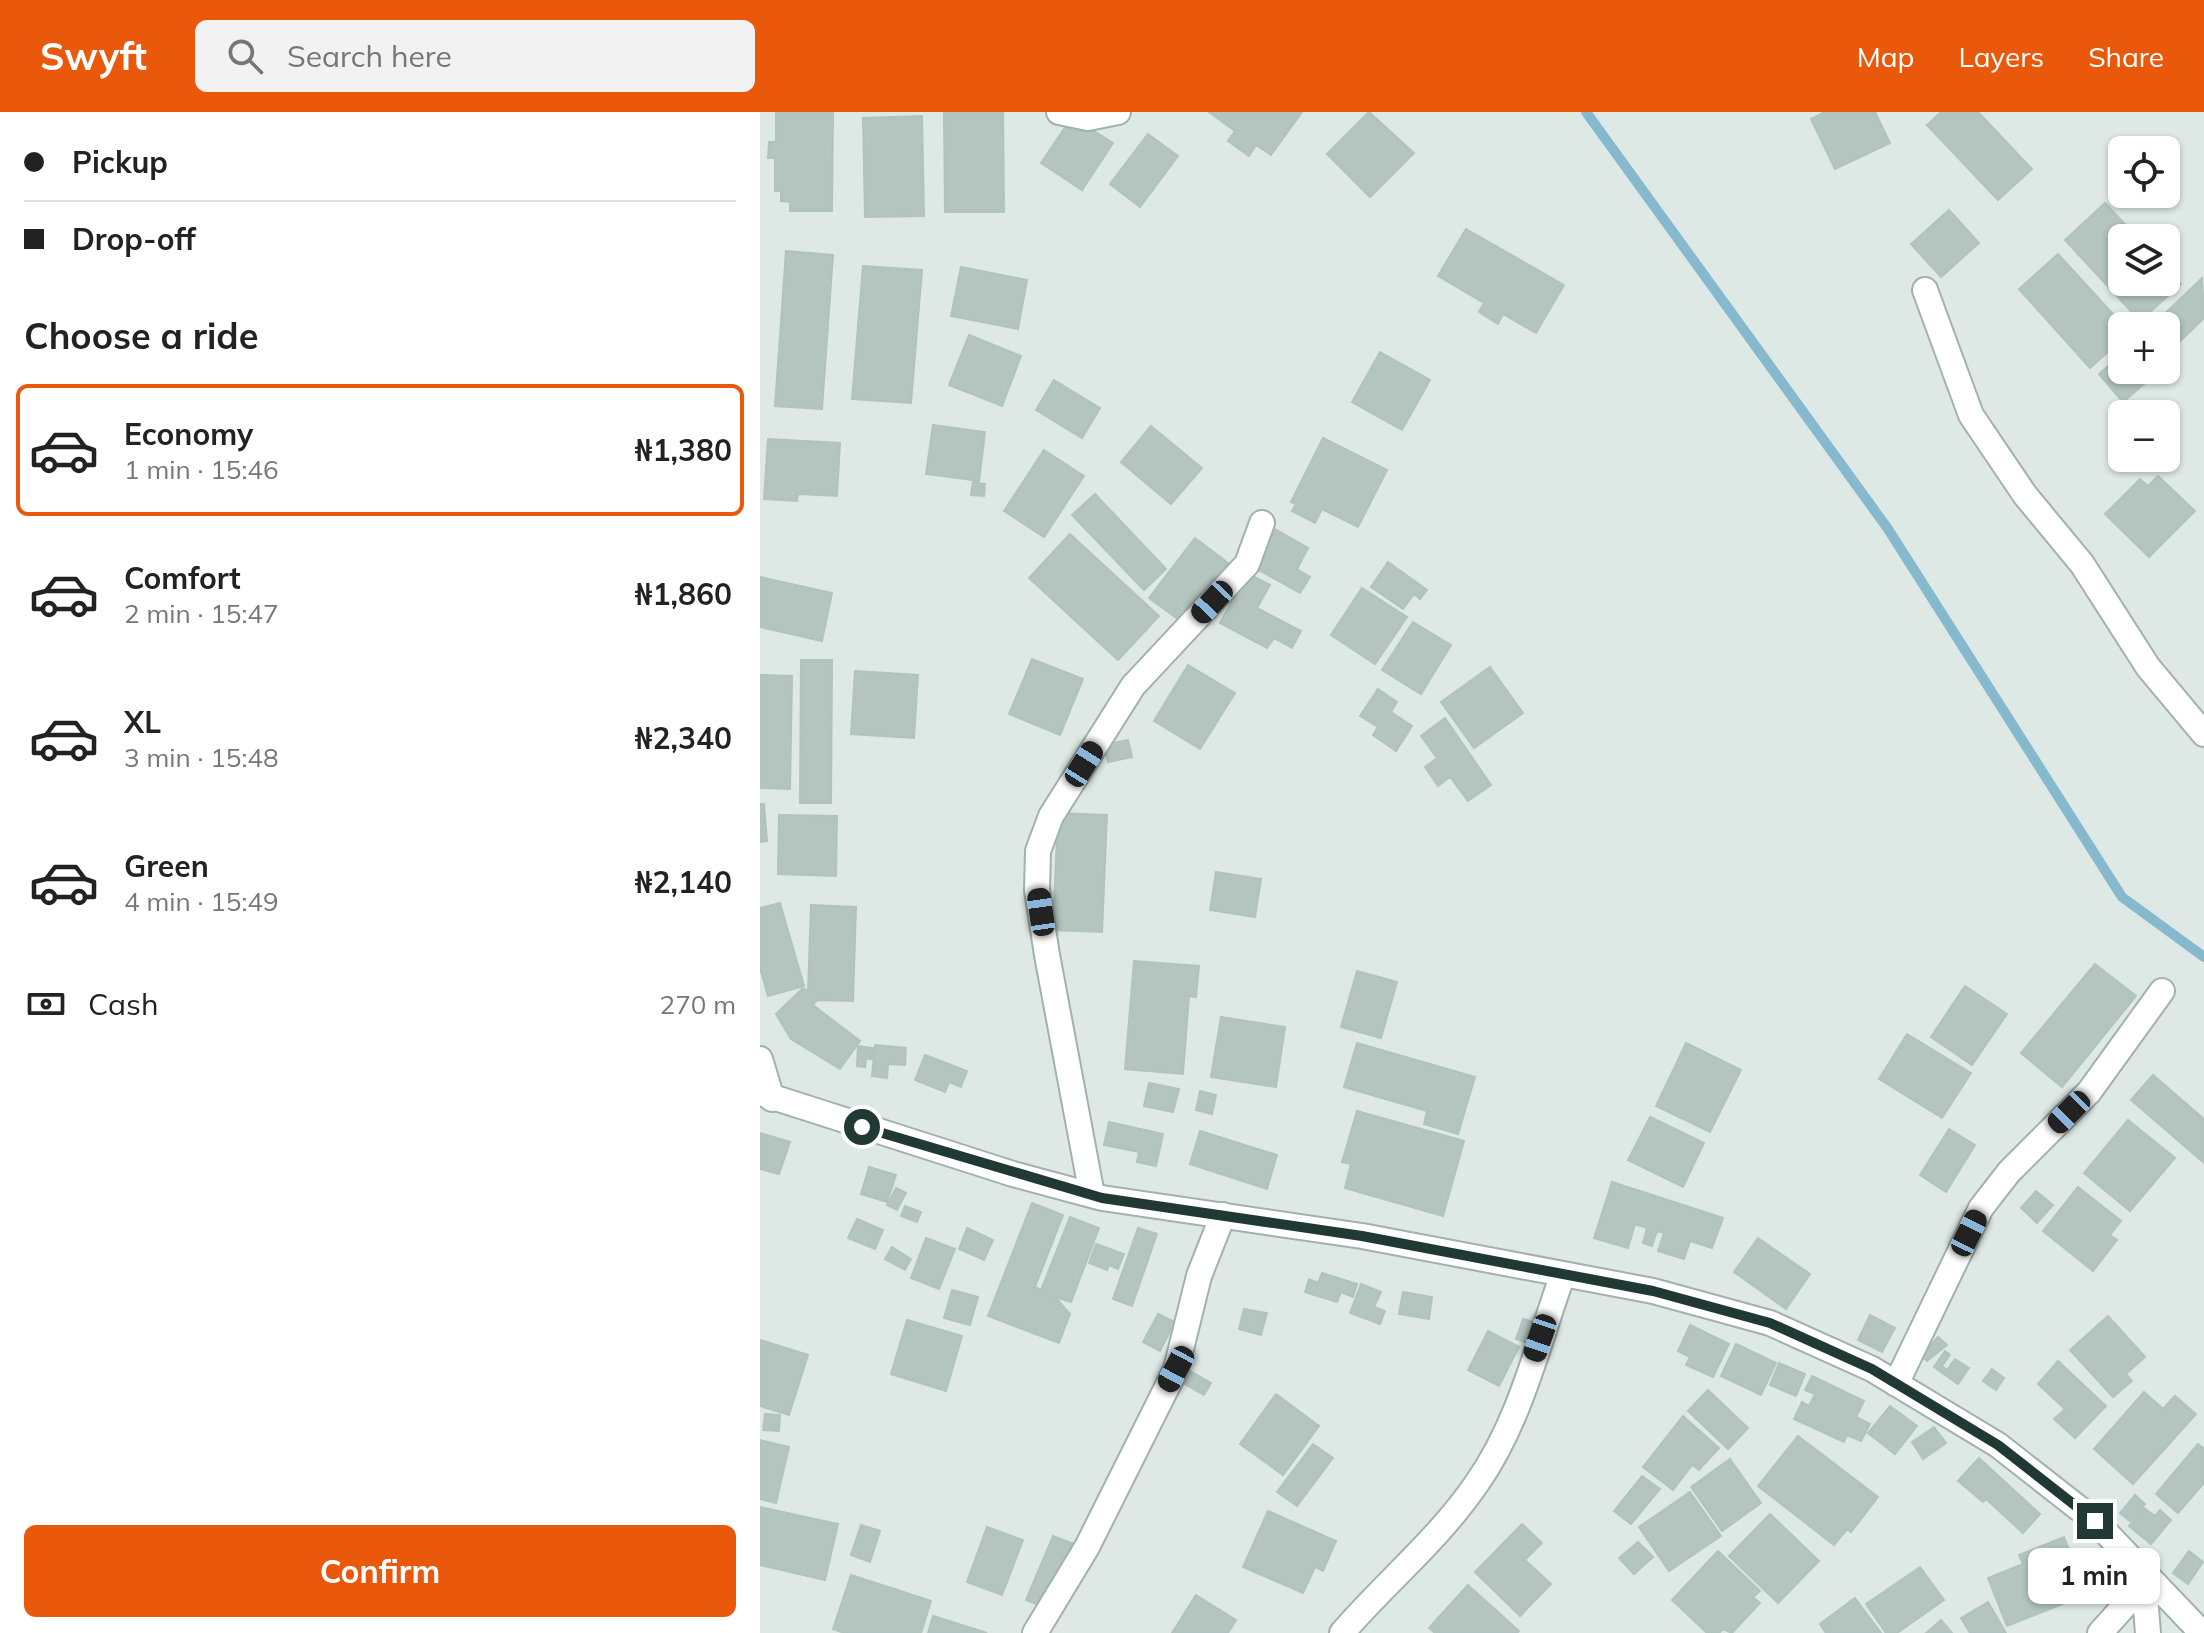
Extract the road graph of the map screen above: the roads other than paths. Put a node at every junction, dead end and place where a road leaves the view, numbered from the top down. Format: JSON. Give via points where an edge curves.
{"nodes":[{"id":1,"x":1059,"y":112,"type":"edge"},
{"id":2,"x":1118,"y":112,"type":"edge"},
{"id":3,"x":1925,"y":290,"type":"dead end"},
{"id":4,"x":1262,"y":523,"type":"dead end"},
{"id":5,"x":2204,"y":734,"type":"edge"},
{"id":6,"x":2162,"y":991,"type":"dead end"},
{"id":7,"x":760,"y":1059,"type":"edge"},
{"id":8,"x":766,"y":1096,"type":"edge"},
{"id":9,"x":1092,"y":1195,"type":"junction"},
{"id":10,"x":1223,"y":1215,"type":"junction"},
{"id":11,"x":1563,"y":1274,"type":"junction"},
{"id":12,"x":1896,"y":1384,"type":"junction"},
{"id":13,"x":2147,"y":1582,"type":"junction"},
{"id":14,"x":1035,"y":1633,"type":"edge"},
{"id":15,"x":1342,"y":1633,"type":"edge"},
{"id":16,"x":2100,"y":1633,"type":"edge"},
{"id":17,"x":2148,"y":1633,"type":"edge"},
{"id":18,"x":2202,"y":1633,"type":"edge"}],
"edges":[{"from":1,"to":2,"type":"street","via":[[1088,118]]},
{"from":3,"to":5,"type":"street","via":[[1971,415],[2025,495],[2082,564],[2148,667]]},
{"from":4,"to":9,"type":"street","via":[[1247,564],[1133,686],[1051,816],[1038,851],[1045,942]]},
{"from":6,"to":12,"type":"street","via":[[2089,1092],[2009,1172],[1981,1208]]},
{"from":7,"to":8,"type":"street"},
{"from":8,"to":9,"type":"street"},
{"from":9,"to":10,"type":"street"},
{"from":10,"to":11,"type":"street"},
{"from":10,"to":14,"type":"street","via":[[1199,1276],[1176,1369],[1087,1547]]},
{"from":11,"to":12,"type":"street","via":[[1653,1291],[1770,1323]]},
{"from":11,"to":15,"type":"street","via":[[1511,1421],[1479,1481],[1444,1526]]},
{"from":12,"to":13,"type":"street","via":[[2010,1454],[2095,1521]]},
{"from":13,"to":16,"type":"street"},
{"from":13,"to":17,"type":"street"},
{"from":13,"to":18,"type":"street"}]}
